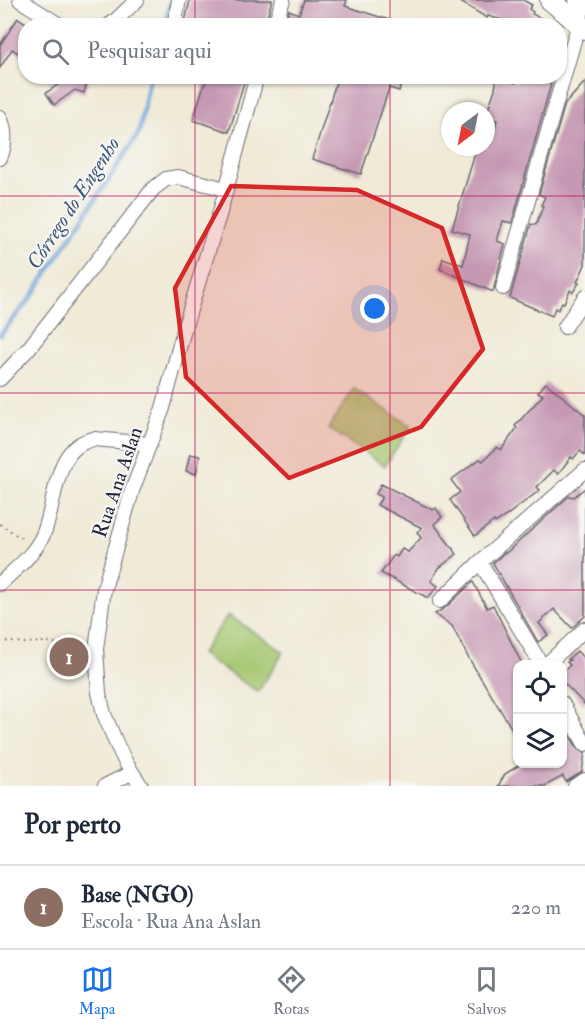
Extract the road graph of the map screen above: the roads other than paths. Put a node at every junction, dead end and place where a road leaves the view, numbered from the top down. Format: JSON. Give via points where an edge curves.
{"nodes":[{"id":1,"x":21,"y":0,"type":"edge"},
{"id":2,"x":136,"y":0,"type":"edge"},
{"id":3,"x":179,"y":0,"type":"edge"},
{"id":4,"x":283,"y":0,"type":"edge"},
{"id":5,"x":550,"y":0,"type":"edge"},
{"id":6,"x":579,"y":0,"type":"edge"},
{"id":7,"x":583,"y":16,"type":"edge"},
{"id":8,"x":49,"y":18,"type":"edge"},
{"id":9,"x":118,"y":18,"type":"edge"},
{"id":10,"x":176,"y":18,"type":"edge"},
{"id":11,"x":277,"y":18,"type":"edge"},
{"id":12,"x":567,"y":70,"type":"edge"},
{"id":13,"x":255,"y":84,"type":"edge"},
{"id":14,"x":563,"y":84,"type":"edge"},
{"id":15,"x":0,"y":117,"type":"edge"},
{"id":16,"x":0,"y":158,"type":"edge"},
{"id":17,"x":226,"y":189,"type":"junction"},
{"id":18,"x":503,"y":288,"type":"dead end"},
{"id":19,"x":585,"y":297,"type":"edge"},
{"id":20,"x":565,"y":327,"type":"dead end"},
{"id":21,"x":0,"y":379,"type":"edge"},
{"id":22,"x":150,"y":444,"type":"junction"},
{"id":23,"x":585,"y":470,"type":"edge"},
{"id":24,"x":480,"y":562,"type":"junction"},
{"id":25,"x":0,"y":584,"type":"edge"},
{"id":26,"x":440,"y":601,"type":"dead end"},
{"id":27,"x":585,"y":629,"type":"edge"},
{"id":28,"x":540,"y":660,"type":"edge"},
{"id":29,"x":552,"y":660,"type":"edge"},
{"id":30,"x":567,"y":712,"type":"edge"},
{"id":31,"x":585,"y":744,"type":"edge"},
{"id":32,"x":132,"y":773,"type":"junction"},
{"id":33,"x":585,"y":780,"type":"edge"},
{"id":34,"x":105,"y":786,"type":"edge"},
{"id":35,"x":141,"y":786,"type":"edge"},
{"id":36,"x":575,"y":786,"type":"edge"}],
"edges":[{"from":1,"to":8,"type":"street"},
{"from":2,"to":9,"type":"street"},
{"from":3,"to":10,"type":"street"},
{"from":4,"to":11,"type":"street"},
{"from":5,"to":7,"type":"main road"},
{"from":6,"to":7,"type":"main road"},
{"from":7,"to":12,"type":"street"},
{"from":13,"to":17,"type":"street","name":"Rua Ana Aslan"},
{"from":14,"to":18,"type":"street"},
{"from":15,"to":16,"type":"street","via":[[5,137]]},
{"from":17,"to":21,"type":"street","via":[[178,177],[166,179],[153,189],[29,348]]},
{"from":17,"to":22,"type":"street","name":"Rua Ana Aslan"},
{"from":19,"to":20,"type":"street"},
{"from":22,"to":25,"type":"street","via":[[94,439],[74,447],[64,465],[37,546]]},
{"from":22,"to":32,"type":"street","name":"Rua Ana Aslan","via":[[111,559],[96,649],[104,714]]},
{"from":23,"to":24,"type":"street"},
{"from":24,"to":26,"type":"street"},
{"from":24,"to":28,"type":"street"},
{"from":27,"to":29,"type":"street"},
{"from":30,"to":31,"type":"street"},
{"from":32,"to":34,"type":"street"},
{"from":32,"to":35,"type":"street","name":"Rua Ana Aslan"},
{"from":33,"to":36,"type":"street"}]}
